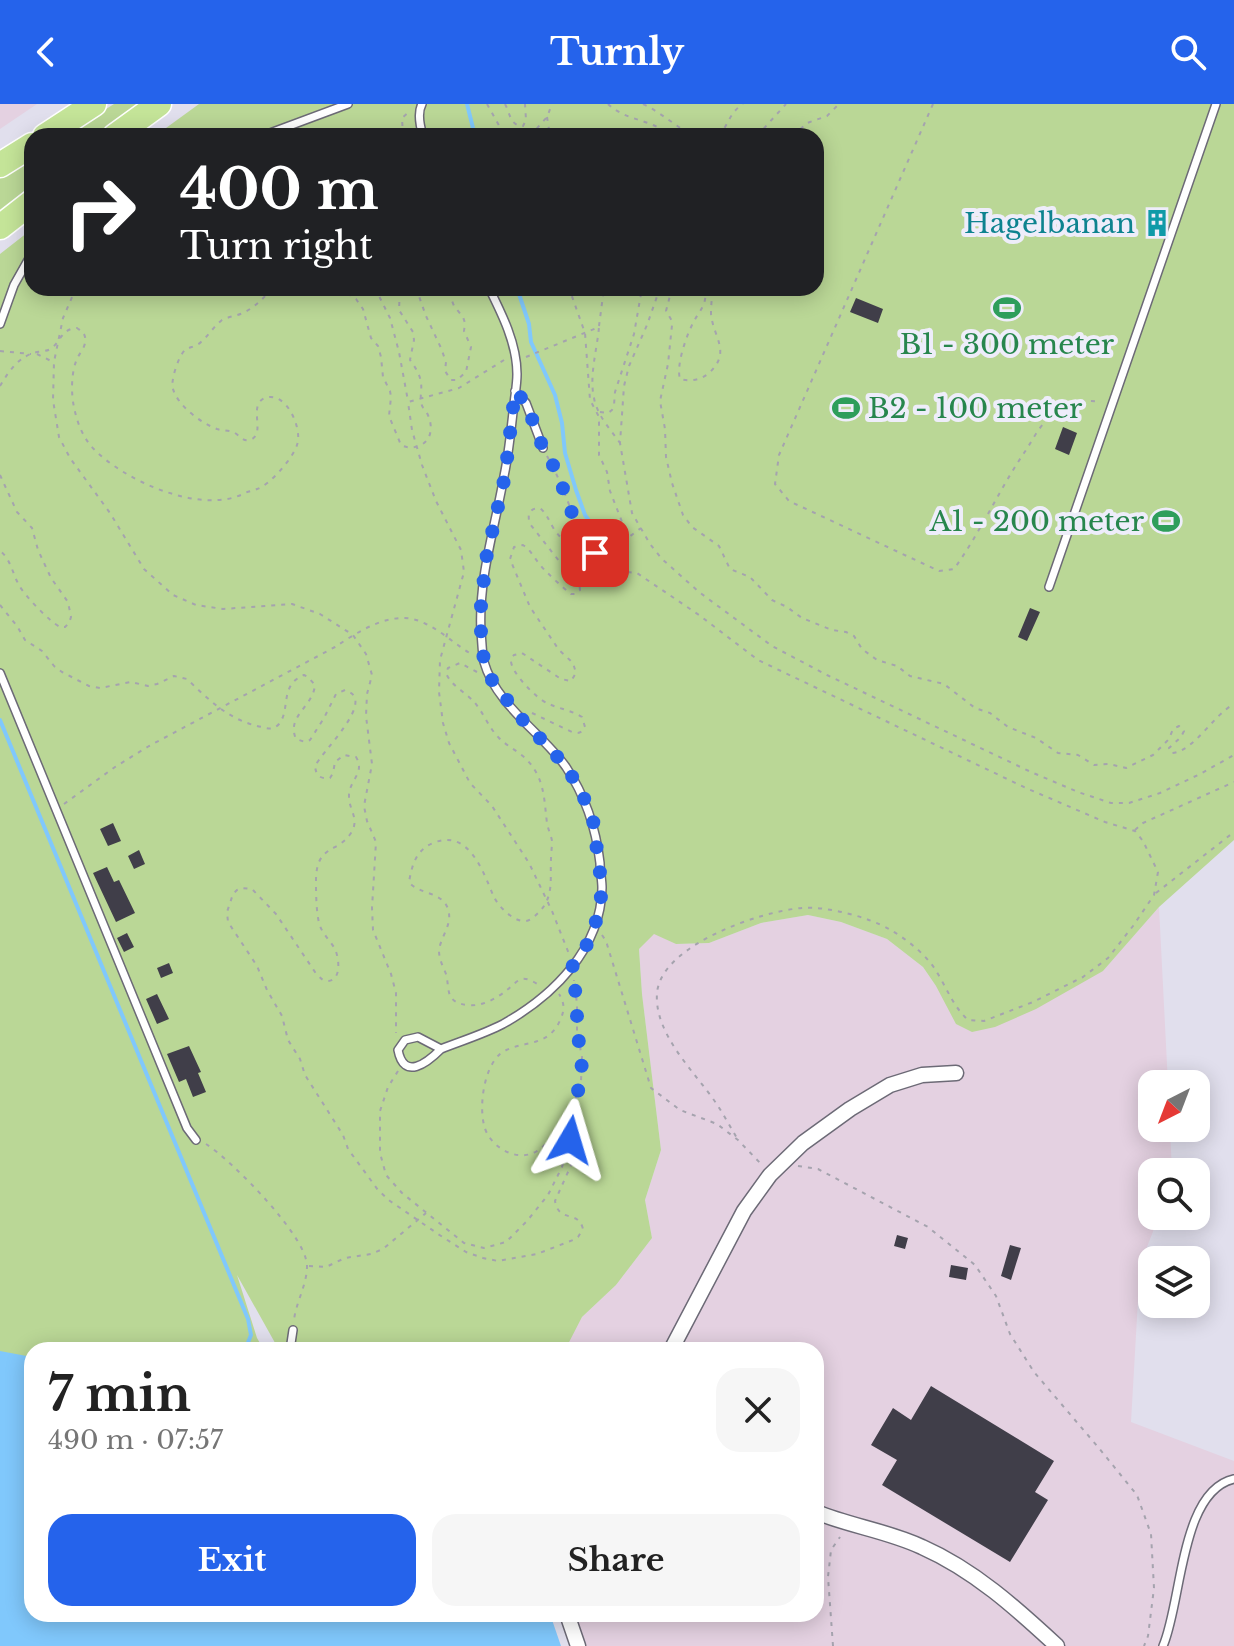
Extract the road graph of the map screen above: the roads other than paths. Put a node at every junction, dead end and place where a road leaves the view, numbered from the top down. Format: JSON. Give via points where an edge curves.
{"nodes":[{"id":1,"x":94,"y":104,"type":"edge"},
{"id":2,"x":159,"y":104,"type":"edge"},
{"id":3,"x":348,"y":104,"type":"edge"},
{"id":4,"x":1216,"y":104,"type":"edge"},
{"id":5,"x":421,"y":106,"type":"edge"},
{"id":6,"x":57,"y":128,"type":"edge"},
{"id":7,"x":126,"y":128,"type":"edge"},
{"id":8,"x":284,"y":128,"type":"edge"},
{"id":9,"x":421,"y":128,"type":"edge"},
{"id":10,"x":24,"y":150,"type":"edge"},
{"id":11,"x":0,"y":165,"type":"edge"},
{"id":12,"x":24,"y":208,"type":"edge"},
{"id":13,"x":0,"y":227,"type":"edge"},
{"id":14,"x":24,"y":267,"type":"edge"},
{"id":15,"x":493,"y":296,"type":"edge"},
{"id":16,"x":0,"y":324,"type":"edge"},
{"id":17,"x":515,"y":391,"type":"junction"},
{"id":18,"x":543,"y":448,"type":"road end"},
{"id":19,"x":1049,"y":587,"type":"dead end"},
{"id":20,"x":0,"y":673,"type":"edge"},
{"id":21,"x":441,"y":1049,"type":"junction"},
{"id":22,"x":956,"y":1073,"type":"dead end"},
{"id":23,"x":196,"y":1140,"type":"road end"},
{"id":24,"x":293,"y":1330,"type":"road end"},
{"id":25,"x":291,"y":1342,"type":"edge"},
{"id":26,"x":675,"y":1342,"type":"edge"},
{"id":27,"x":1234,"y":1479,"type":"edge"},
{"id":28,"x":824,"y":1515,"type":"edge"},
{"id":29,"x":570,"y":1622,"type":"edge"},
{"id":30,"x":578,"y":1646,"type":"edge"},
{"id":31,"x":1057,"y":1646,"type":"edge"},
{"id":32,"x":1163,"y":1646,"type":"edge"}],
"edges":[{"from":1,"to":6,"type":"highway"},
{"from":2,"to":7,"type":"highway"},
{"from":3,"to":8,"type":"lane"},
{"from":4,"to":19,"type":"lane"},
{"from":5,"to":9,"type":"lane"},
{"from":10,"to":11,"type":"highway"},
{"from":12,"to":13,"type":"highway"},
{"from":14,"to":16,"type":"lane"},
{"from":15,"to":17,"type":"lane","via":[[515,357]]},
{"from":17,"to":18,"type":"lane","via":[[526,403]]},
{"from":17,"to":21,"type":"lane","via":[[505,476],[486,559],[481,606],[484,662],[509,703],[565,765],[581,791],[593,820],[602,888],[588,943],[550,992],[501,1025]]},
{"from":20,"to":23,"type":"lane"},
{"from":21,"to":21,"type":"lane","via":[[418,1037],[405,1040],[398,1050],[404,1065],[421,1066]]},
{"from":22,"to":26,"type":"street","via":[[922,1075],[890,1085],[803,1143],[744,1211]]},
{"from":24,"to":25,"type":"lane"},
{"from":27,"to":32,"type":"lane","via":[[1212,1490],[1195,1516]]},
{"from":28,"to":31,"type":"street","via":[[921,1546],[956,1564]]},
{"from":29,"to":30,"type":"street"}]}
